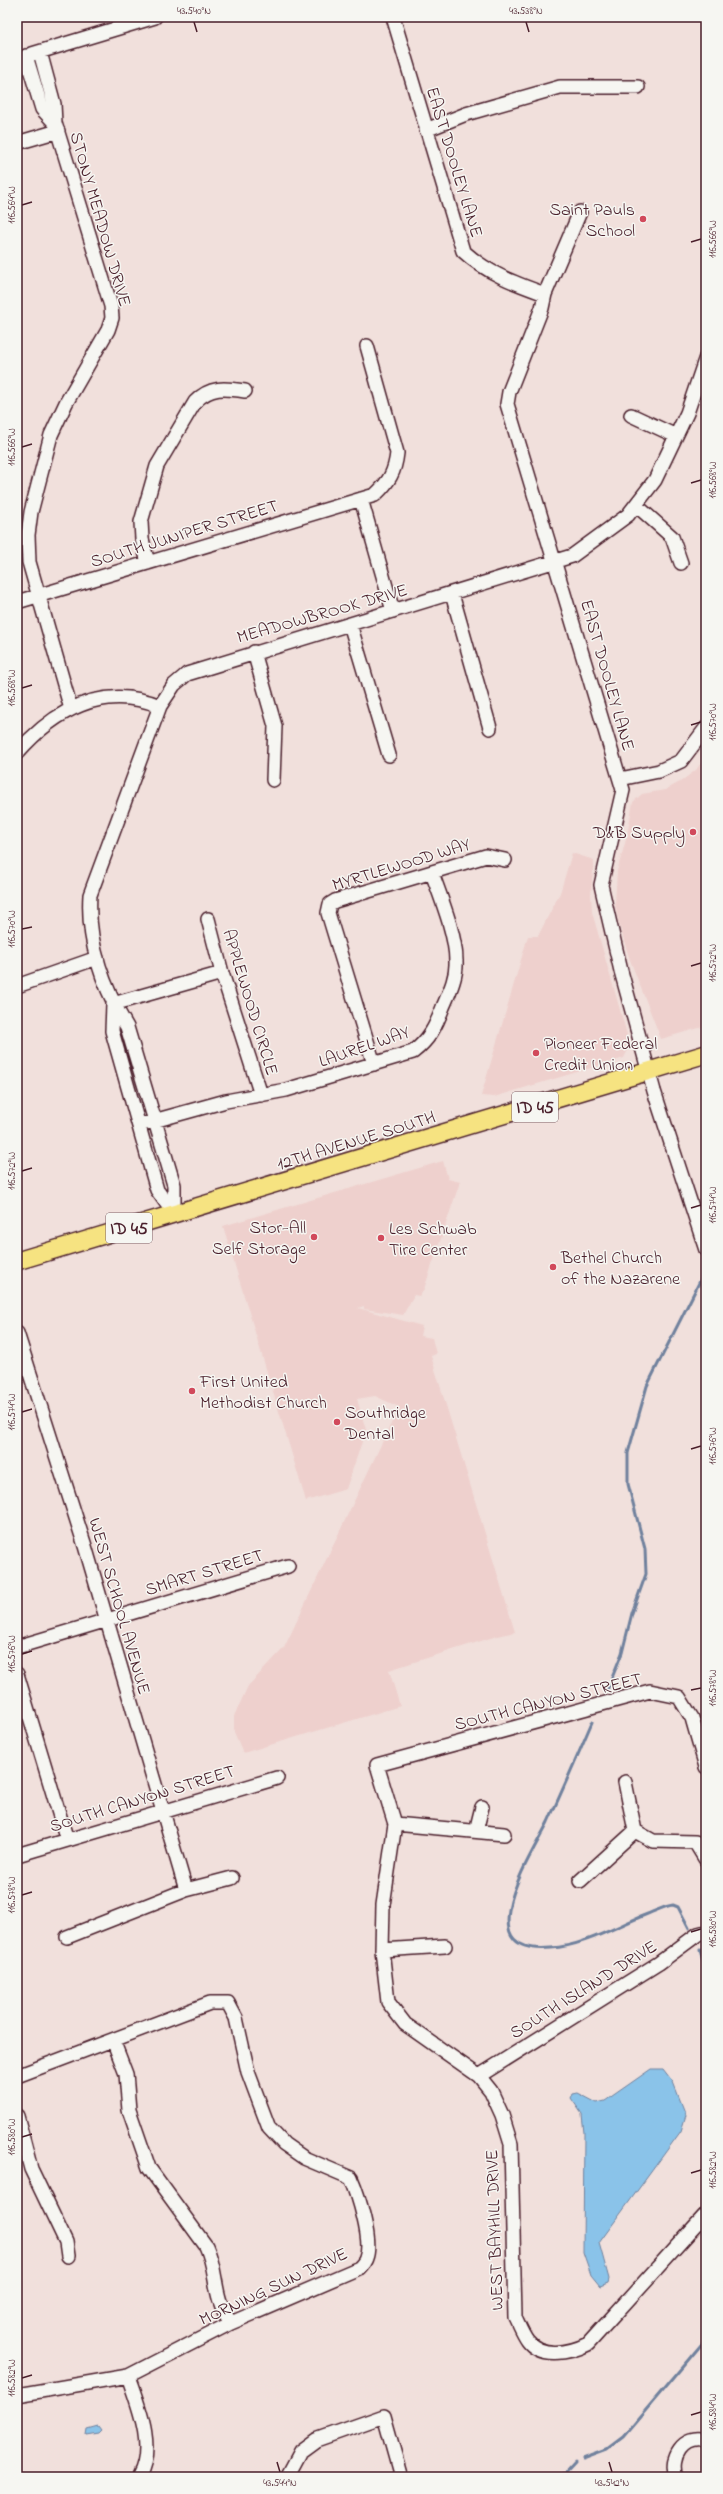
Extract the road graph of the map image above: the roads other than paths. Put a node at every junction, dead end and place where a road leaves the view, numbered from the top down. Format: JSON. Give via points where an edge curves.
{"nodes":[{"id":1,"x":155,"y":17,"type":"edge"},
{"id":2,"x":396,"y":18,"type":"edge"},
{"id":3,"x":40,"y":52,"type":"junction"},
{"id":4,"x":21,"y":57,"type":"edge"},
{"id":5,"x":638,"y":87,"type":"dead end"},
{"id":6,"x":57,"y":127,"type":"junction"},
{"id":7,"x":426,"y":130,"type":"junction"},
{"id":8,"x":17,"y":143,"type":"edge"},
{"id":9,"x":580,"y":212,"type":"dead end"},
{"id":10,"x":545,"y":294,"type":"junction"},
{"id":11,"x":367,"y":346,"type":"dead end"},
{"id":12,"x":706,"y":357,"type":"edge"},
{"id":13,"x":245,"y":391,"type":"dead end"},
{"id":14,"x":631,"y":415,"type":"dead end"},
{"id":15,"x":676,"y":436,"type":"junction"},
{"id":16,"x":361,"y":500,"type":"junction"},
{"id":17,"x":636,"y":505,"type":"junction"},
{"id":18,"x":556,"y":562,"type":"junction"},
{"id":19,"x":148,"y":563,"type":"junction"},
{"id":20,"x":681,"y":563,"type":"dead end"},
{"id":21,"x":452,"y":594,"type":"junction"},
{"id":22,"x":38,"y":596,"type":"junction"},
{"id":23,"x":17,"y":602,"type":"edge"},
{"id":24,"x":393,"y":611,"type":"junction"},
{"id":25,"x":350,"y":624,"type":"junction"},
{"id":26,"x":254,"y":652,"type":"junction"},
{"id":27,"x":160,"y":706,"type":"junction"},
{"id":28,"x":71,"y":709,"type":"junction"},
{"id":29,"x":490,"y":728,"type":"dead end"},
{"id":30,"x":706,"y":728,"type":"edge"},
{"id":31,"x":17,"y":754,"type":"edge"},
{"id":32,"x":389,"y":755,"type":"dead end"},
{"id":33,"x":620,"y":779,"type":"junction"},
{"id":34,"x":273,"y":780,"type":"dead end"},
{"id":35,"x":505,"y":860,"type":"dead end"},
{"id":36,"x":432,"y":873,"type":"junction"},
{"id":37,"x":208,"y":919,"type":"dead end"},
{"id":38,"x":97,"y":958,"type":"junction"},
{"id":39,"x":222,"y":973,"type":"junction"},
{"id":40,"x":17,"y":986,"type":"edge"},
{"id":41,"x":113,"y":1004,"type":"junction"},
{"id":42,"x":706,"y":1054,"type":"edge"},
{"id":43,"x":374,"y":1064,"type":"junction"},
{"id":44,"x":649,"y":1072,"type":"junction"},
{"id":45,"x":261,"y":1095,"type":"junction"},
{"id":46,"x":154,"y":1121,"type":"junction"},
{"id":47,"x":139,"y":1125,"type":"junction"},
{"id":48,"x":174,"y":1214,"type":"junction"},
{"id":49,"x":704,"y":1236,"type":"edge"},
{"id":50,"x":706,"y":1250,"type":"edge"},
{"id":51,"x":17,"y":1262,"type":"edge"},
{"id":52,"x":18,"y":1340,"type":"edge"},
{"id":53,"x":288,"y":1566,"type":"dead end"},
{"id":54,"x":106,"y":1620,"type":"junction"},
{"id":55,"x":17,"y":1647,"type":"edge"},
{"id":56,"x":17,"y":1674,"type":"edge"},
{"id":57,"x":377,"y":1765,"type":"joint"},
{"id":58,"x":706,"y":1768,"type":"edge"},
{"id":59,"x":277,"y":1778,"type":"dead end"},
{"id":60,"x":625,"y":1782,"type":"dead end"},
{"id":61,"x":482,"y":1807,"type":"dead end"},
{"id":62,"x":161,"y":1811,"type":"junction"},
{"id":63,"x":395,"y":1824,"type":"junction"},
{"id":64,"x":476,"y":1831,"type":"junction"},
{"id":65,"x":635,"y":1831,"type":"junction"},
{"id":66,"x":504,"y":1834,"type":"dead end"},
{"id":67,"x":66,"y":1840,"type":"junction"},
{"id":68,"x":17,"y":1855,"type":"edge"},
{"id":69,"x":706,"y":1860,"type":"edge"},
{"id":70,"x":232,"y":1878,"type":"dead end"},
{"id":71,"x":580,"y":1881,"type":"dead end"},
{"id":72,"x":186,"y":1890,"type":"junction"},
{"id":73,"x":706,"y":1932,"type":"edge"},
{"id":74,"x":67,"y":1937,"type":"dead end"},
{"id":75,"x":445,"y":1946,"type":"dead end"},
{"id":76,"x":382,"y":1950,"type":"junction"},
{"id":77,"x":113,"y":2040,"type":"junction"},
{"id":78,"x":17,"y":2076,"type":"edge"},
{"id":79,"x":479,"y":2076,"type":"junction"},
{"id":80,"x":17,"y":2116,"type":"edge"},
{"id":81,"x":706,"y":2214,"type":"edge"},
{"id":82,"x":68,"y":2256,"type":"dead end"},
{"id":83,"x":231,"y":2323,"type":"junction"},
{"id":84,"x":128,"y":2376,"type":"junction"},
{"id":85,"x":17,"y":2394,"type":"edge"},
{"id":86,"x":706,"y":2441,"type":"edge"},
{"id":87,"x":139,"y":2477,"type":"edge"},
{"id":88,"x":287,"y":2477,"type":"edge"},
{"id":89,"x":401,"y":2477,"type":"edge"},
{"id":90,"x":676,"y":2477,"type":"edge"}],
"edges":[{"from":1,"to":3,"type":"street"},
{"from":2,"to":7,"type":"street","name":"EAST DOOLEY LANE"},
{"from":3,"to":4,"type":"street"},
{"from":3,"to":6,"type":"street","name":"STONY MEADOW DRIVE","via":[[54,104]]},
{"from":4,"to":6,"type":"street","name":"STONY MEADOW DRIVE","via":[[42,109]]},
{"from":5,"to":7,"type":"street","via":[[560,88],[466,114]]},
{"from":6,"to":8,"type":"street"},
{"from":6,"to":22,"type":"street","name":"STONY MEADOW DRIVE","via":[[111,306],[112,318],[108,330],[51,435],[31,512],[28,535],[30,562]]},
{"from":7,"to":10,"type":"street","name":"EAST DOOLEY LANE","via":[[462,251],[505,280]]},
{"from":9,"to":10,"type":"street","name":"EAST DOOLEY LANE"},
{"from":10,"to":18,"type":"street","name":"EAST DOOLEY LANE","via":[[542,308],[509,392],[508,404]]},
{"from":11,"to":16,"type":"street","name":"SOUTH JUNIPER STREET","via":[[397,453],[395,468],[388,483],[375,496]]},
{"from":12,"to":15,"type":"street","name":"MEADOWBROOK DRIVE","via":[[687,413]]},
{"from":13,"to":19,"type":"street","via":[[222,387],[203,394],[195,402],[157,466],[141,522]]},
{"from":14,"to":15,"type":"street"},
{"from":15,"to":17,"type":"street","name":"MEADOWBROOK DRIVE","via":[[655,480]]},
{"from":16,"to":19,"type":"street","name":"SOUTH JUNIPER STREET"},
{"from":16,"to":24,"type":"street"},
{"from":17,"to":18,"type":"street","name":"MEADOWBROOK DRIVE","via":[[628,515],[603,535],[572,556]]},
{"from":17,"to":20,"type":"street","via":[[672,537]]},
{"from":18,"to":21,"type":"street","name":"MEADOWBROOK DRIVE"},
{"from":18,"to":33,"type":"street","name":"EAST DOOLEY LANE"},
{"from":19,"to":22,"type":"street","name":"SOUTH JUNIPER STREET"},
{"from":21,"to":24,"type":"street","name":"MEADOWBROOK DRIVE"},
{"from":21,"to":29,"type":"street"},
{"from":22,"to":23,"type":"street","name":"SOUTH JUNIPER STREET"},
{"from":22,"to":28,"type":"street","name":"STONY MEADOW DRIVE"},
{"from":24,"to":25,"type":"street","name":"MEADOWBROOK DRIVE"},
{"from":25,"to":26,"type":"street","name":"MEADOWBROOK DRIVE"},
{"from":25,"to":32,"type":"street"},
{"from":26,"to":27,"type":"street","name":"MEADOWBROOK DRIVE","via":[[187,674],[174,685]]},
{"from":26,"to":34,"type":"street","via":[[275,726]]},
{"from":27,"to":28,"type":"street","via":[[142,699],[119,696]]},
{"from":27,"to":38,"type":"street","name":"MEADOWBROOK DRIVE","via":[[90,895],[90,933]]},
{"from":28,"to":31,"type":"street","via":[[36,731]]},
{"from":30,"to":33,"type":"street","via":[[681,761],[659,771]]},
{"from":33,"to":44,"type":"street","name":"EAST DOOLEY LANE","via":[[623,790],[601,885],[621,971]]},
{"from":35,"to":36,"type":"street","name":"MYRTLEWOOD WAY","via":[[486,856]]},
{"from":36,"to":43,"type":"street","name":"LAUREL WAY","via":[[453,940],[456,961],[454,978],[432,1033],[423,1044],[413,1052]]},
{"from":36,"to":43,"type":"street","name":"MYRTLEWOOD WAY","via":[[330,904],[328,913]]},
{"from":37,"to":39,"type":"street","name":"APPLEWOOD CIRCLE"},
{"from":38,"to":40,"type":"street"},
{"from":38,"to":41,"type":"street","name":"MEADOWBROOK DRIVE"},
{"from":39,"to":41,"type":"street"},
{"from":39,"to":45,"type":"street","name":"APPLEWOOD CIRCLE"},
{"from":41,"to":46,"type":"street","name":"MEADOWBROOK DRIVE","via":[[127,1027]]},
{"from":41,"to":47,"type":"street","name":"MEADOWBROOK DRIVE","via":[[112,1031]]},
{"from":42,"to":44,"type":"main road","name":"12TH AVENUE SOUTH","number":"ID 45"},
{"from":43,"to":45,"type":"street","name":"LAUREL WAY"},
{"from":44,"to":48,"type":"main road","name":"12TH AVENUE SOUTH","number":"ID 45"},
{"from":44,"to":49,"type":"street","name":"EAST DOOLEY LANE"},
{"from":45,"to":46,"type":"street","name":"LAUREL WAY","via":[[226,1101]]},
{"from":46,"to":47,"type":"street","name":"LAUREL WAY"},
{"from":46,"to":48,"type":"street","name":"MEADOWBROOK DRIVE","via":[[174,1185]]},
{"from":47,"to":48,"type":"street","name":"MEADOWBROOK DRIVE","via":[[157,1190]]},
{"from":48,"to":51,"type":"main road","name":"12TH AVENUE SOUTH","number":"ID 45"},
{"from":49,"to":50,"type":"street","name":"EAST DOOLEY LANE"},
{"from":52,"to":54,"type":"street","name":"WEST SCHOOL AVENUE","via":[[85,1546]]},
{"from":53,"to":54,"type":"street","name":"SMART STREET"},
{"from":54,"to":55,"type":"street","name":"SMART STREET"},
{"from":54,"to":62,"type":"street","name":"WEST SCHOOL AVENUE"},
{"from":56,"to":67,"type":"street"},
{"from":57,"to":58,"type":"street","name":"SOUTH CANYON STREET","via":[[650,1691],[679,1698],[692,1718]]},
{"from":57,"to":63,"type":"street","name":"WEST BAYHILL DRIVE"},
{"from":59,"to":62,"type":"street","name":"SOUTH CANYON STREET"},
{"from":60,"to":65,"type":"street"},
{"from":61,"to":64,"type":"street"},
{"from":62,"to":67,"type":"street","name":"SOUTH CANYON STREET"},
{"from":62,"to":72,"type":"street","name":"WEST SCHOOL AVENUE"},
{"from":63,"to":64,"type":"street"},
{"from":63,"to":76,"type":"street","name":"WEST BAYHILL DRIVE","via":[[382,1905]]},
{"from":64,"to":66,"type":"street"},
{"from":65,"to":69,"type":"street","via":[[653,1841],[695,1842]]},
{"from":65,"to":71,"type":"street"},
{"from":67,"to":68,"type":"street","name":"SOUTH CANYON STREET"},
{"from":70,"to":72,"type":"street"},
{"from":72,"to":74,"type":"street"},
{"from":73,"to":79,"type":"street","name":"SOUTH ISLAND DRIVE","via":[[698,1934],[659,1963]]},
{"from":75,"to":76,"type":"street"},
{"from":76,"to":79,"type":"street","name":"WEST BAYHILL DRIVE","via":[[388,2002],[405,2024]]},
{"from":77,"to":78,"type":"street","name":"MORNING SUN DRIVE"},
{"from":77,"to":83,"type":"street","via":[[126,2074],[129,2110],[148,2168],[206,2246],[211,2257],[217,2296],[222,2310]]},
{"from":77,"to":83,"type":"street","name":"MORNING SUN DRIVE","via":[[210,2003],[228,2003],[236,2018],[248,2072],[269,2128],[284,2144],[304,2158],[351,2178],[360,2200],[367,2243],[366,2258],[359,2268]]},
{"from":79,"to":81,"type":"street","name":"WEST BAYHILL DRIVE","via":[[491,2091],[511,2144],[515,2317],[527,2341],[540,2349],[563,2353],[588,2344]]},
{"from":80,"to":82,"type":"street","via":[[31,2169],[66,2242]]},
{"from":83,"to":84,"type":"street","name":"MORNING SUN DRIVE"},
{"from":84,"to":85,"type":"street","name":"MORNING SUN DRIVE"},
{"from":84,"to":87,"type":"street","via":[[145,2427],[145,2454]]},
{"from":86,"to":90,"type":"street","via":[[695,2440],[680,2447],[673,2462]]},
{"from":88,"to":89,"type":"street","via":[[301,2451],[316,2440],[384,2416]]}]}
